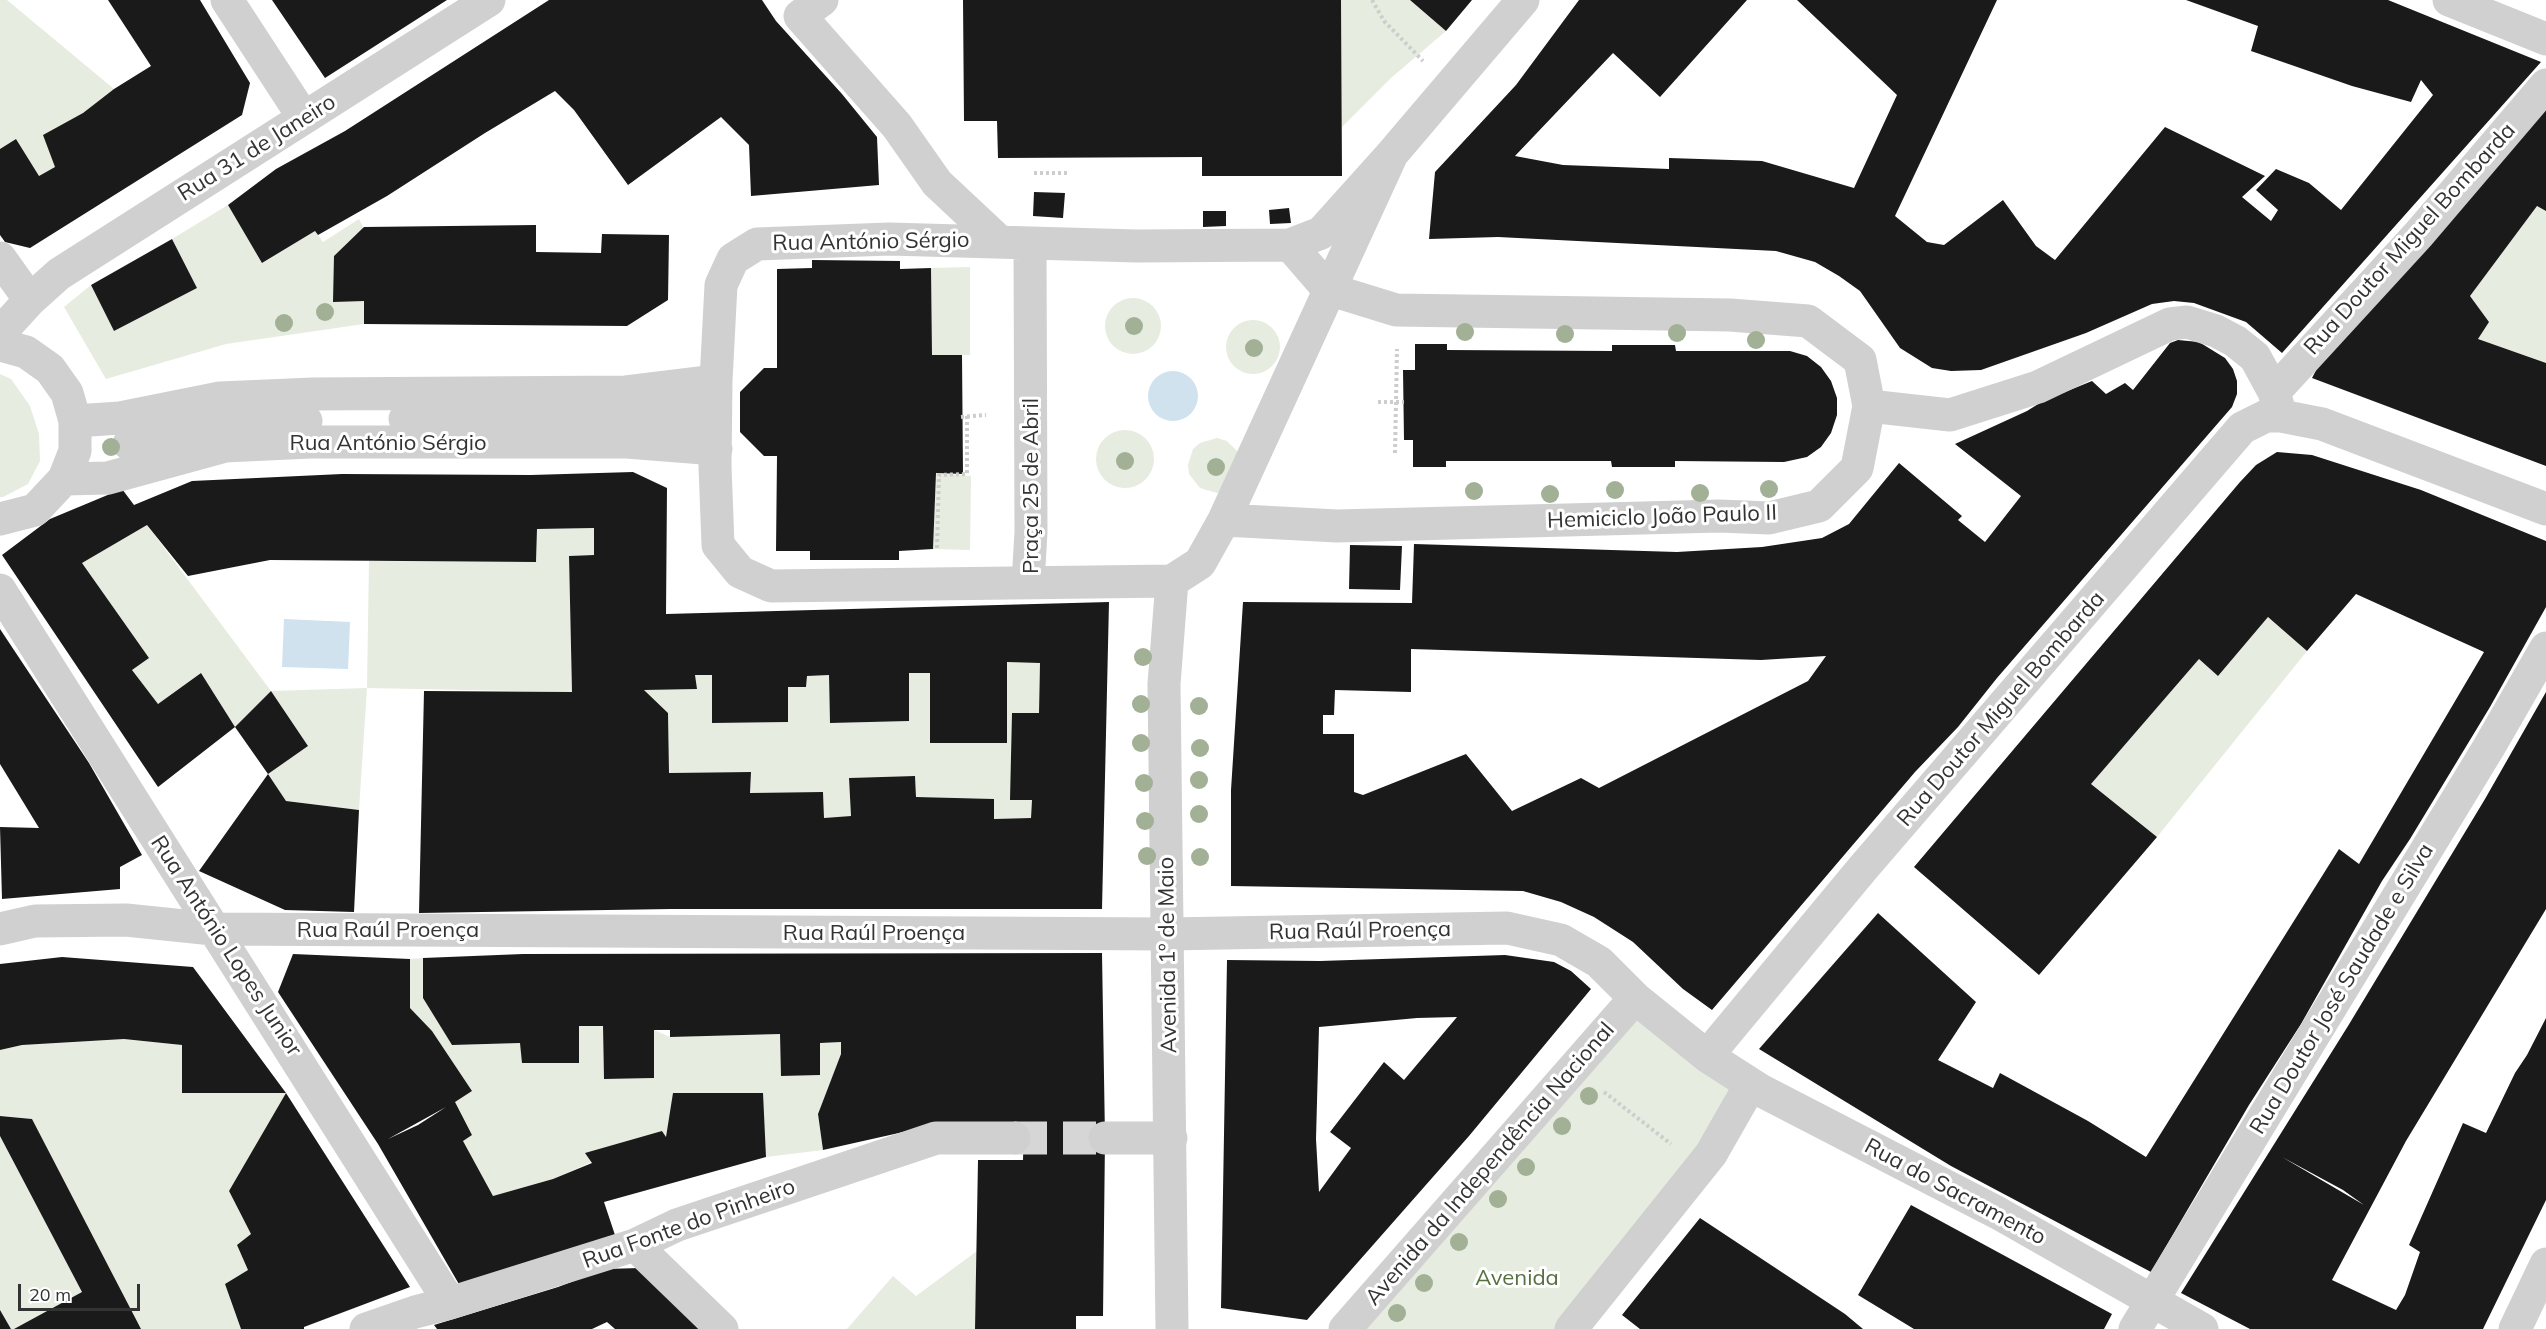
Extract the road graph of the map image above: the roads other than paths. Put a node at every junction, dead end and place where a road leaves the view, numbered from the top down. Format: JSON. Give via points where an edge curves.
{"nodes":[{"id":1,"x":227,"y":0,"type":"edge"},
{"id":2,"x":489,"y":0,"type":"edge"},
{"id":3,"x":822,"y":0,"type":"edge"},
{"id":4,"x":1523,"y":0,"type":"edge"},
{"id":5,"x":2449,"y":0,"type":"edge"},
{"id":6,"x":2546,"y":39,"type":"edge"},
{"id":7,"x":2546,"y":85,"type":"edge"},
{"id":8,"x":304,"y":118,"type":"junction"},
{"id":9,"x":1392,"y":154,"type":"junction"},
{"id":10,"x":1015,"y":243,"type":"junction"},
{"id":11,"x":1290,"y":245,"type":"junction"},
{"id":12,"x":0,"y":258,"type":"edge"},
{"id":13,"x":1328,"y":289,"type":"junction"},
{"id":14,"x":30,"y":300,"type":"junction"},
{"id":15,"x":0,"y":333,"type":"edge"},
{"id":16,"x":13,"y":349,"type":"edge"},
{"id":17,"x":716,"y":381,"type":"junction"},
{"id":18,"x":2277,"y":404,"type":"junction"},
{"id":19,"x":1869,"y":406,"type":"junction"},
{"id":20,"x":716,"y":416,"type":"junction"},
{"id":21,"x":75,"y":422,"type":"junction"},
{"id":22,"x":129,"y":444,"type":"dead end"},
{"id":23,"x":716,"y":449,"type":"junction"},
{"id":24,"x":64,"y":480,"type":"junction"},
{"id":25,"x":2546,"y":509,"type":"edge"},
{"id":26,"x":0,"y":519,"type":"edge"},
{"id":27,"x":1224,"y":520,"type":"junction"},
{"id":28,"x":1172,"y":581,"type":"junction"},
{"id":29,"x":1028,"y":583,"type":"junction"},
{"id":30,"x":0,"y":590,"type":"edge"},
{"id":31,"x":2546,"y":648,"type":"edge"},
{"id":32,"x":0,"y":929,"type":"edge"},
{"id":33,"x":213,"y":929,"type":"junction"},
{"id":34,"x":1168,"y":934,"type":"junction"},
{"id":35,"x":1635,"y":998,"type":"junction"},
{"id":36,"x":1707,"y":1056,"type":"junction"},
{"id":37,"x":1751,"y":1084,"type":"junction"},
{"id":38,"x":1014,"y":1138,"type":"tunnel mouth"},
{"id":39,"x":1105,"y":1138,"type":"tunnel mouth"},
{"id":40,"x":1171,"y":1138,"type":"junction"},
{"id":41,"x":635,"y":1245,"type":"junction"},
{"id":42,"x":2546,"y":1264,"type":"edge"},
{"id":43,"x":2153,"y":1300,"type":"junction"},
{"id":44,"x":450,"y":1303,"type":"junction"},
{"id":45,"x":420,"y":1321,"type":"edge"},
{"id":46,"x":1585,"y":1324,"type":"edge"},
{"id":47,"x":366,"y":1329,"type":"edge"},
{"id":48,"x":722,"y":1329,"type":"edge"},
{"id":49,"x":1172,"y":1329,"type":"edge"},
{"id":50,"x":1346,"y":1329,"type":"edge"},
{"id":51,"x":2135,"y":1329,"type":"edge"},
{"id":52,"x":2202,"y":1329,"type":"edge"},
{"id":53,"x":2515,"y":1329,"type":"edge"}],
"edges":[{"from":1,"to":8,"type":"street"},
{"from":2,"to":8,"type":"street","name":"Rua 31 de Janeiro"},
{"from":3,"to":10,"type":"street","via":[[800,16],[897,126],[937,183]]},
{"from":4,"to":9,"type":"street"},
{"from":5,"to":6,"type":"street"},
{"from":7,"to":18,"type":"street","name":"Rua Doutor Miguel Bombarda"},
{"from":8,"to":14,"type":"street","name":"Rua 31 de Janeiro","via":[[59,274]]},
{"from":9,"to":11,"type":"street","via":[[1320,233]]},
{"from":9,"to":13,"type":"street"},
{"from":10,"to":11,"type":"street"},
{"from":10,"to":17,"type":"street","name":"Rua António Sérgio","via":[[919,238],[757,244],[734,259],[721,285]]},
{"from":10,"to":29,"type":"street","name":"Praça 25 de Abril","via":[[1031,512]]},
{"from":11,"to":13,"type":"street"},
{"from":12,"to":14,"type":"street"},
{"from":13,"to":19,"type":"street","name":"Hemiciclo João Paulo II","via":[[1396,310],[1730,315],[1808,321],[1860,360]]},
{"from":13,"to":27,"type":"street"},
{"from":14,"to":15,"type":"street","name":"Rua 31 de Janeiro"},
{"from":14,"to":16,"type":"street"},
{"from":16,"to":21,"type":"street","via":[[50,369],[67,393]]},
{"from":17,"to":20,"type":"street","name":"Rua António Sérgio"},
{"from":17,"to":21,"type":"street","via":[[626,392],[220,398],[120,418]]},
{"from":18,"to":19,"type":"street","via":[[2255,357],[2235,340],[2187,322],[2170,324],[2038,387],[1950,415]]},
{"from":18,"to":25,"type":"street","name":"Rua Doutor Miguel Bombarda"},
{"from":18,"to":36,"type":"street","name":"Rua Doutor Miguel Bombarda","via":[[2266,416],[2242,428],[1863,868]]},
{"from":19,"to":27,"type":"street","name":"Hemiciclo João Paulo II","via":[[1857,468],[1819,506],[1769,518],[1337,526]]},
{"from":20,"to":22,"type":"street","via":[[217,422]]},
{"from":20,"to":23,"type":"street","name":"Rua António Sérgio"},
{"from":21,"to":24,"type":"street","via":[[75,451]]},
{"from":23,"to":24,"type":"street","name":"Rua António Sérgio","via":[[627,442],[310,442],[225,446],[108,478]]},
{"from":23,"to":29,"type":"street","name":"Rua António Sérgio","via":[[718,545],[741,572],[771,586]]},
{"from":24,"to":26,"type":"street","via":[[35,510]]},
{"from":27,"to":28,"type":"street","via":[[1200,563]]},
{"from":28,"to":29,"type":"street","name":"Praça 25 de Abril"},
{"from":28,"to":34,"type":"street","name":"Avenida 1º de Maio","via":[[1164,684]]},
{"from":30,"to":33,"type":"street","name":"Rua António Lopes Junior"},
{"from":31,"to":43,"type":"street","name":"Rua Doutor José Saudade e Silva"},
{"from":32,"to":33,"type":"street","name":"Rua Raúl Proença","via":[[35,921],[126,920]]},
{"from":33,"to":34,"type":"street","name":"Rua Raúl Proença"},
{"from":33,"to":44,"type":"street","name":"Rua António Lopes Junior"},
{"from":34,"to":35,"type":"street","name":"Rua Raúl Proença","via":[[1507,928],[1561,940],[1599,962]]},
{"from":34,"to":40,"type":"street","name":"Avenida 1º de Maio"},
{"from":35,"to":36,"type":"street","name":"Rua Raúl Proença"},
{"from":35,"to":50,"type":"street","name":"Avenida da Independência Nacional"},
{"from":36,"to":37,"type":"street","name":"Rua do Sacramento"},
{"from":37,"to":43,"type":"street","name":"Rua do Sacramento","via":[[1998,1213]]},
{"from":37,"to":46,"type":"street","via":[[1711,1154]]},
{"from":38,"to":41,"type":"street","name":"Rua Fonte do Pinheiro","via":[[936,1138],[677,1225]]},
{"from":39,"to":40,"type":"street"},
{"from":40,"to":49,"type":"street","name":"Avenida 1º de Maio"},
{"from":41,"to":44,"type":"street","name":"Rua Fonte do Pinheiro"},
{"from":41,"to":48,"type":"street"},
{"from":42,"to":53,"type":"street"},
{"from":43,"to":51,"type":"street","name":"Rua Doutor José Saudade e Silva"},
{"from":43,"to":52,"type":"street","name":"Rua do Sacramento"},
{"from":44,"to":45,"type":"street","name":"Rua Fonte do Pinheiro"},
{"from":45,"to":47,"type":"street","name":"Rua Fonte do Pinheiro"}]}
